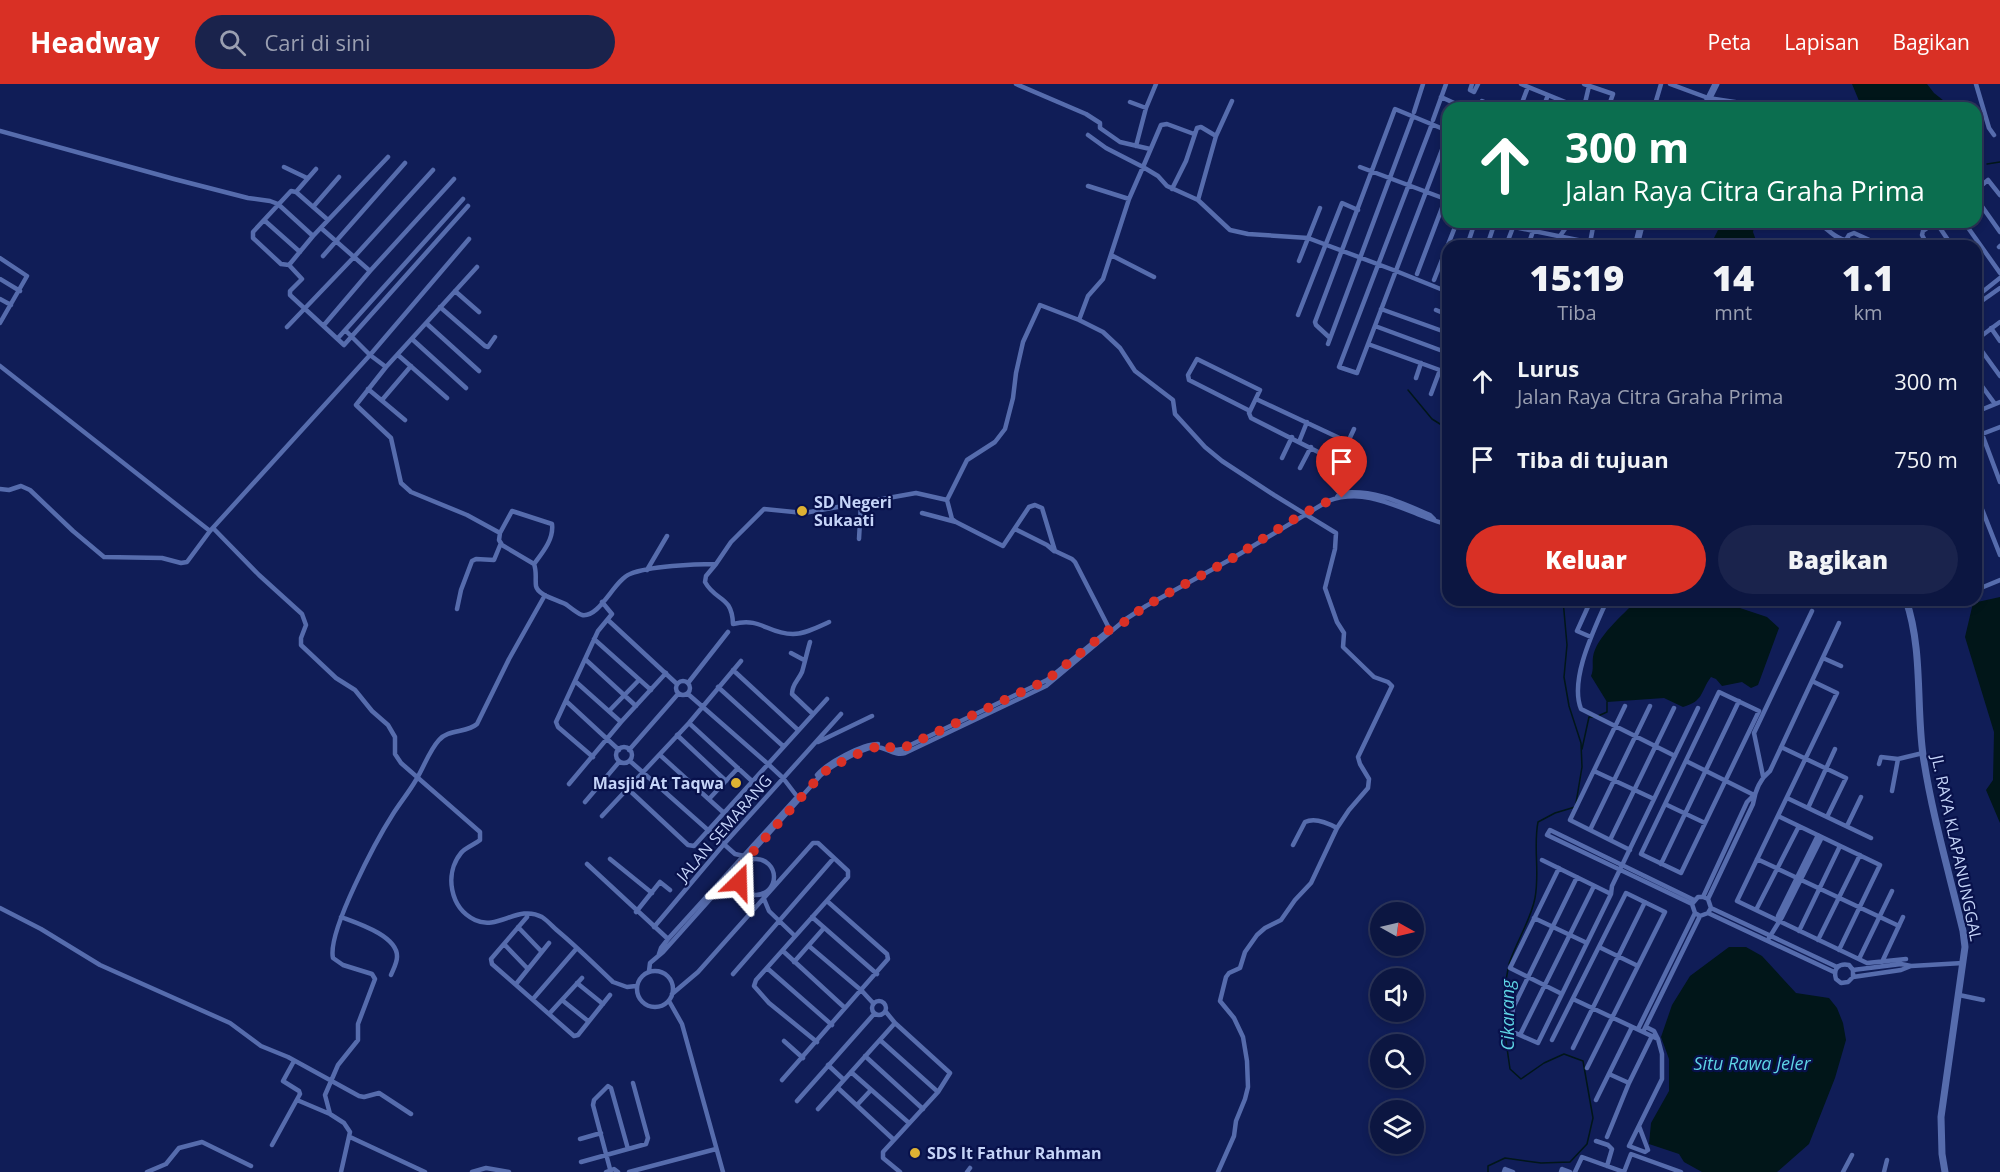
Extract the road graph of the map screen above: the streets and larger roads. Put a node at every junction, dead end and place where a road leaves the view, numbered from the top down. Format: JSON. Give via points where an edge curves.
{"nodes":[{"id":1,"x":1016,"y":84,"type":"edge"},
{"id":2,"x":1156,"y":84,"type":"edge"},
{"id":3,"x":1423,"y":84,"type":"edge"},
{"id":4,"x":1446,"y":84,"type":"edge"},
{"id":5,"x":1472,"y":84,"type":"edge"},
{"id":6,"x":1478,"y":84,"type":"edge"},
{"id":7,"x":1521,"y":84,"type":"edge"},
{"id":8,"x":1662,"y":84,"type":"edge"},
{"id":9,"x":1670,"y":84,"type":"edge"},
{"id":10,"x":1716,"y":84,"type":"edge"},
{"id":11,"x":1976,"y":84,"type":"edge"},
{"id":12,"x":1586,"y":85,"type":"edge"},
{"id":13,"x":1530,"y":86,"type":"edge"},
{"id":14,"x":1548,"y":95,"type":"junction"},
{"id":15,"x":1441,"y":97,"type":"junction"},
{"id":16,"x":1708,"y":98,"type":"junction"},
{"id":17,"x":1130,"y":102,"type":"dead end"},
{"id":18,"x":1232,"y":102,"type":"dead end"},
{"id":19,"x":1452,"y":102,"type":"edge"},
{"id":20,"x":1523,"y":102,"type":"edge"},
{"id":21,"x":1545,"y":102,"type":"edge"},
{"id":22,"x":1565,"y":102,"type":"edge"},
{"id":23,"x":1585,"y":102,"type":"edge"},
{"id":24,"x":1610,"y":102,"type":"edge"},
{"id":25,"x":1655,"y":102,"type":"edge"},
{"id":26,"x":1706,"y":102,"type":"edge"},
{"id":27,"x":1735,"y":102,"type":"edge"},
{"id":28,"x":1981,"y":102,"type":"edge"},
{"id":29,"x":1982,"y":104,"type":"edge"},
{"id":30,"x":1146,"y":108,"type":"junction"},
{"id":31,"x":1413,"y":114,"type":"junction"},
{"id":32,"x":1432,"y":122,"type":"junction"},
{"id":33,"x":1442,"y":128,"type":"edge"},
{"id":34,"x":0,"y":131,"type":"edge"},
{"id":35,"x":1194,"y":134,"type":"junction"},
{"id":36,"x":1088,"y":135,"type":"dead end"},
{"id":37,"x":1994,"y":135,"type":"dead end"},
{"id":38,"x":1216,"y":136,"type":"junction"},
{"id":39,"x":1136,"y":146,"type":"junction"},
{"id":40,"x":1442,"y":148,"type":"edge"},
{"id":41,"x":1150,"y":149,"type":"junction"},
{"id":42,"x":388,"y":157,"type":"dead end"},
{"id":43,"x":405,"y":163,"type":"dead end"},
{"id":44,"x":284,"y":167,"type":"dead end"},
{"id":45,"x":1143,"y":167,"type":"junction"},
{"id":46,"x":1360,"y":167,"type":"dead end"},
{"id":47,"x":316,"y":169,"type":"dead end"},
{"id":48,"x":433,"y":170,"type":"dead end"},
{"id":49,"x":1372,"y":172,"type":"junction"},
{"id":50,"x":339,"y":177,"type":"dead end"},
{"id":51,"x":307,"y":178,"type":"junction"},
{"id":52,"x":454,"y":178,"type":"dead end"},
{"id":53,"x":1389,"y":178,"type":"junction"},
{"id":54,"x":2000,"y":179,"type":"edge"},
{"id":55,"x":1992,"y":184,"type":"junction"},
{"id":56,"x":1982,"y":185,"type":"edge"},
{"id":57,"x":1088,"y":186,"type":"dead end"},
{"id":58,"x":1408,"y":186,"type":"junction"},
{"id":59,"x":1173,"y":189,"type":"junction"},
{"id":60,"x":296,"y":192,"type":"junction"},
{"id":61,"x":1425,"y":192,"type":"junction"},
{"id":62,"x":2000,"y":195,"type":"edge"},
{"id":63,"x":1442,"y":198,"type":"edge"},
{"id":64,"x":463,"y":199,"type":"dead end"},
{"id":65,"x":1129,"y":199,"type":"junction"},
{"id":66,"x":1198,"y":201,"type":"junction"},
{"id":67,"x":278,"y":204,"type":"junction"},
{"id":68,"x":468,"y":206,"type":"dead end"},
{"id":69,"x":1982,"y":206,"type":"edge"},
{"id":70,"x":313,"y":207,"type":"junction"},
{"id":71,"x":1320,"y":208,"type":"dead end"},
{"id":72,"x":1358,"y":210,"type":"junction"},
{"id":73,"x":1442,"y":210,"type":"edge"},
{"id":74,"x":264,"y":220,"type":"junction"},
{"id":75,"x":328,"y":220,"type":"junction"},
{"id":76,"x":321,"y":228,"type":"junction"},
{"id":77,"x":1493,"y":228,"type":"edge"},
{"id":78,"x":1522,"y":228,"type":"edge"},
{"id":79,"x":1566,"y":228,"type":"edge"},
{"id":80,"x":1826,"y":228,"type":"edge"},
{"id":81,"x":1927,"y":228,"type":"edge"},
{"id":82,"x":1533,"y":231,"type":"junction"},
{"id":83,"x":2000,"y":232,"type":"edge"},
{"id":84,"x":313,"y":236,"type":"junction"},
{"id":85,"x":1560,"y":236,"type":"junction"},
{"id":86,"x":1308,"y":238,"type":"junction"},
{"id":87,"x":469,"y":239,"type":"dead end"},
{"id":88,"x":336,"y":240,"type":"junction"},
{"id":89,"x":1489,"y":240,"type":"dead end"},
{"id":90,"x":1530,"y":240,"type":"edge"},
{"id":91,"x":1577,"y":240,"type":"edge"},
{"id":92,"x":1846,"y":240,"type":"joint"},
{"id":93,"x":1869,"y":240,"type":"edge"},
{"id":94,"x":1925,"y":240,"type":"edge"},
{"id":95,"x":1326,"y":244,"type":"junction"},
{"id":96,"x":1982,"y":248,"type":"edge"},
{"id":97,"x":1343,"y":251,"type":"junction"},
{"id":98,"x":300,"y":252,"type":"junction"},
{"id":99,"x":1112,"y":255,"type":"junction"},
{"id":100,"x":323,"y":256,"type":"dead end"},
{"id":101,"x":354,"y":257,"type":"junction"},
{"id":102,"x":1360,"y":257,"type":"junction"},
{"id":103,"x":0,"y":258,"type":"edge"},
{"id":104,"x":1442,"y":260,"type":"edge"},
{"id":105,"x":1299,"y":261,"type":"dead end"},
{"id":106,"x":1378,"y":264,"type":"junction"},
{"id":107,"x":289,"y":265,"type":"junction"},
{"id":108,"x":477,"y":267,"type":"dead end"},
{"id":109,"x":370,"y":271,"type":"junction"},
{"id":110,"x":1396,"y":271,"type":"junction"},
{"id":111,"x":2000,"y":273,"type":"edge"},
{"id":112,"x":1417,"y":274,"type":"dead end"},
{"id":113,"x":1155,"y":277,"type":"dead end"},
{"id":114,"x":2000,"y":278,"type":"edge"},
{"id":115,"x":0,"y":279,"type":"edge"},
{"id":116,"x":1434,"y":280,"type":"dead end"},
{"id":117,"x":2000,"y":288,"type":"edge"},
{"id":118,"x":1442,"y":290,"type":"edge"},
{"id":119,"x":20,"y":291,"type":"junction"},
{"id":120,"x":455,"y":291,"type":"junction"},
{"id":121,"x":1982,"y":292,"type":"edge"},
{"id":122,"x":0,"y":299,"type":"edge"},
{"id":123,"x":1982,"y":301,"type":"edge"},
{"id":124,"x":10,"y":305,"type":"junction"},
{"id":125,"x":440,"y":307,"type":"junction"},
{"id":126,"x":304,"y":308,"type":"junction"},
{"id":127,"x":1382,"y":309,"type":"junction"},
{"id":128,"x":1436,"y":310,"type":"dead end"},
{"id":129,"x":479,"y":312,"type":"dead end"},
{"id":130,"x":1442,"y":312,"type":"edge"},
{"id":131,"x":1298,"y":315,"type":"dead end"},
{"id":132,"x":1079,"y":320,"type":"junction"},
{"id":133,"x":0,"y":321,"type":"edge"},
{"id":134,"x":2000,"y":322,"type":"edge"},
{"id":135,"x":426,"y":323,"type":"junction"},
{"id":136,"x":324,"y":325,"type":"junction"},
{"id":137,"x":1375,"y":326,"type":"junction"},
{"id":138,"x":287,"y":327,"type":"dead end"},
{"id":139,"x":1991,"y":328,"type":"junction"},
{"id":140,"x":346,"y":331,"type":"junction"},
{"id":141,"x":1442,"y":331,"type":"edge"},
{"id":142,"x":1982,"y":336,"type":"edge"},
{"id":143,"x":495,"y":337,"type":"dead end"},
{"id":144,"x":338,"y":338,"type":"junction"},
{"id":145,"x":352,"y":338,"type":"junction"},
{"id":146,"x":412,"y":339,"type":"junction"},
{"id":147,"x":2000,"y":341,"type":"edge"},
{"id":148,"x":1368,"y":344,"type":"junction"},
{"id":149,"x":1982,"y":350,"type":"edge"},
{"id":150,"x":1442,"y":351,"type":"edge"},
{"id":151,"x":398,"y":355,"type":"junction"},
{"id":152,"x":370,"y":356,"type":"junction"},
{"id":153,"x":1421,"y":363,"type":"junction"},
{"id":154,"x":0,"y":366,"type":"edge"},
{"id":155,"x":411,"y":366,"type":"junction"},
{"id":156,"x":386,"y":367,"type":"junction"},
{"id":157,"x":1440,"y":370,"type":"joint"},
{"id":158,"x":479,"y":371,"type":"dead end"},
{"id":159,"x":2000,"y":376,"type":"edge"},
{"id":160,"x":1416,"y":378,"type":"dead end"},
{"id":161,"x":1982,"y":385,"type":"edge"},
{"id":162,"x":466,"y":388,"type":"dead end"},
{"id":163,"x":368,"y":389,"type":"junction"},
{"id":164,"x":1431,"y":394,"type":"dead end"},
{"id":165,"x":447,"y":398,"type":"dead end"},
{"id":166,"x":1256,"y":399,"type":"junction"},
{"id":167,"x":382,"y":400,"type":"junction"},
{"id":168,"x":1997,"y":403,"type":"edge"},
{"id":169,"x":1982,"y":409,"type":"edge"},
{"id":170,"x":1250,"y":411,"type":"junction"},
{"id":171,"x":405,"y":420,"type":"dead end"},
{"id":172,"x":1306,"y":422,"type":"junction"},
{"id":173,"x":2000,"y":427,"type":"edge"},
{"id":174,"x":1354,"y":429,"type":"dead end"},
{"id":175,"x":1982,"y":434,"type":"joint"},
{"id":176,"x":1292,"y":438,"type":"junction"},
{"id":177,"x":1348,"y":441,"type":"junction"},
{"id":178,"x":1299,"y":442,"type":"junction"},
{"id":179,"x":1311,"y":447,"type":"junction"},
{"id":180,"x":1282,"y":458,"type":"dead end"},
{"id":181,"x":1330,"y":458,"type":"junction"},
{"id":182,"x":1300,"y":468,"type":"dead end"},
{"id":183,"x":2000,"y":482,"type":"edge"},
{"id":184,"x":0,"y":489,"type":"edge"},
{"id":185,"x":1340,"y":496,"type":"junction"},
{"id":186,"x":947,"y":500,"type":"junction"},
{"id":187,"x":861,"y":503,"type":"junction"},
{"id":188,"x":1982,"y":510,"type":"edge"},
{"id":189,"x":922,"y":513,"type":"dead end"},
{"id":190,"x":1304,"y":515,"type":"junction"},
{"id":191,"x":1984,"y":516,"type":"joint"},
{"id":192,"x":956,"y":522,"type":"junction"},
{"id":193,"x":1442,"y":522,"type":"edge"},
{"id":194,"x":211,"y":529,"type":"junction"},
{"id":195,"x":1015,"y":529,"type":"junction"},
{"id":196,"x":500,"y":533,"type":"junction"},
{"id":197,"x":667,"y":536,"type":"dead end"},
{"id":198,"x":859,"y":539,"type":"dead end"},
{"id":199,"x":1998,"y":542,"type":"edge"},
{"id":200,"x":501,"y":543,"type":"junction"},
{"id":201,"x":1055,"y":551,"type":"junction"},
{"id":202,"x":2000,"y":555,"type":"edge"},
{"id":203,"x":534,"y":564,"type":"junction"},
{"id":204,"x":716,"y":564,"type":"junction"},
{"id":205,"x":647,"y":570,"type":"junction"},
{"id":206,"x":2000,"y":580,"type":"edge"},
{"id":207,"x":1982,"y":588,"type":"edge"},
{"id":208,"x":545,"y":595,"type":"junction"},
{"id":209,"x":602,"y":603,"type":"junction"},
{"id":210,"x":1588,"y":606,"type":"edge"},
{"id":211,"x":1604,"y":606,"type":"edge"},
{"id":212,"x":1909,"y":606,"type":"edge"},
{"id":213,"x":457,"y":609,"type":"dead end"},
{"id":214,"x":1812,"y":611,"type":"dead end"},
{"id":215,"x":608,"y":620,"type":"junction"},
{"id":216,"x":829,"y":622,"type":"dead end"},
{"id":217,"x":1839,"y":623,"type":"dead end"},
{"id":218,"x":1110,"y":631,"type":"junction"},
{"id":219,"x":728,"y":632,"type":"dead end"},
{"id":220,"x":1591,"y":637,"type":"junction"},
{"id":221,"x":594,"y":639,"type":"junction"},
{"id":222,"x":810,"y":642,"type":"dead end"},
{"id":223,"x":791,"y":653,"type":"dead end"},
{"id":224,"x":1823,"y":658,"type":"junction"},
{"id":225,"x":585,"y":659,"type":"junction"},
{"id":226,"x":804,"y":660,"type":"junction"},
{"id":227,"x":741,"y":661,"type":"dead end"},
{"id":228,"x":1840,"y":666,"type":"dead end"},
{"id":229,"x":733,"y":670,"type":"junction"},
{"id":230,"x":666,"y":674,"type":"junction"},
{"id":231,"x":639,"y":680,"type":"junction"},
{"id":232,"x":575,"y":681,"type":"junction"},
{"id":233,"x":1812,"y":681,"type":"junction"},
{"id":234,"x":688,"y":682,"type":"junction"},
{"id":235,"x":677,"y":684,"type":"junction"},
{"id":236,"x":718,"y":687,"type":"junction"},
{"id":237,"x":651,"y":690,"type":"junction"},
{"id":238,"x":688,"y":693,"type":"junction"},
{"id":239,"x":678,"y":694,"type":"junction"},
{"id":240,"x":624,"y":695,"type":"junction"},
{"id":241,"x":827,"y":699,"type":"dead end"},
{"id":242,"x":566,"y":701,"type":"junction"},
{"id":243,"x":1739,"y":701,"type":"junction"},
{"id":244,"x":703,"y":705,"type":"junction"},
{"id":245,"x":636,"y":706,"type":"junction"},
{"id":246,"x":1625,"y":706,"type":"dead end"},
{"id":247,"x":1650,"y":706,"type":"dead end"},
{"id":248,"x":1674,"y":708,"type":"dead end"},
{"id":249,"x":1698,"y":708,"type":"dead end"},
{"id":250,"x":609,"y":711,"type":"junction"},
{"id":251,"x":813,"y":714,"type":"junction"},
{"id":252,"x":841,"y":714,"type":"dead end"},
{"id":253,"x":872,"y":716,"type":"dead end"},
{"id":254,"x":621,"y":722,"type":"junction"},
{"id":255,"x":689,"y":723,"type":"junction"},
{"id":256,"x":1615,"y":727,"type":"junction"},
{"id":257,"x":798,"y":730,"type":"junction"},
{"id":258,"x":676,"y":735,"type":"junction"},
{"id":259,"x":1635,"y":737,"type":"junction"},
{"id":260,"x":607,"y":739,"type":"junction"},
{"id":261,"x":813,"y":745,"type":"junction"},
{"id":262,"x":783,"y":746,"type":"junction"},
{"id":263,"x":1655,"y":747,"type":"junction"},
{"id":264,"x":1781,"y":747,"type":"junction"},
{"id":265,"x":1835,"y":749,"type":"dead end"},
{"id":266,"x":619,"y":750,"type":"junction"},
{"id":267,"x":629,"y":750,"type":"junction"},
{"id":268,"x":1923,"y":753,"type":"junction"},
{"id":269,"x":660,"y":755,"type":"junction"},
{"id":270,"x":1675,"y":756,"type":"junction"},
{"id":271,"x":593,"y":758,"type":"junction"},
{"id":272,"x":1805,"y":759,"type":"junction"},
{"id":273,"x":1898,"y":759,"type":"junction"},
{"id":274,"x":630,"y":761,"type":"junction"},
{"id":275,"x":1686,"y":761,"type":"junction"},
{"id":276,"x":619,"y":762,"type":"junction"},
{"id":277,"x":768,"y":764,"type":"junction"},
{"id":278,"x":1879,"y":765,"type":"dead end"},
{"id":279,"x":738,"y":768,"type":"junction"},
{"id":280,"x":1826,"y":768,"type":"junction"},
{"id":281,"x":643,"y":771,"type":"junction"},
{"id":282,"x":1594,"y":771,"type":"junction"},
{"id":283,"x":1706,"y":771,"type":"junction"},
{"id":284,"x":1763,"y":776,"type":"junction"},
{"id":285,"x":783,"y":778,"type":"junction"},
{"id":286,"x":417,"y":779,"type":"junction"},
{"id":287,"x":1615,"y":780,"type":"junction"},
{"id":288,"x":726,"y":781,"type":"junction"},
{"id":289,"x":1725,"y":781,"type":"junction"},
{"id":290,"x":753,"y":782,"type":"junction"},
{"id":291,"x":569,"y":784,"type":"dead end"},
{"id":292,"x":628,"y":789,"type":"junction"},
{"id":293,"x":1635,"y":789,"type":"junction"},
{"id":294,"x":1892,"y":791,"type":"dead end"},
{"id":295,"x":1754,"y":795,"type":"junction"},
{"id":296,"x":1861,"y":797,"type":"dead end"},
{"id":297,"x":798,"y":798,"type":"junction"},
{"id":298,"x":1787,"y":798,"type":"junction"},
{"id":299,"x":709,"y":799,"type":"junction"},
{"id":300,"x":1654,"y":799,"type":"junction"},
{"id":301,"x":585,"y":802,"type":"dead end"},
{"id":302,"x":1665,"y":804,"type":"junction"},
{"id":303,"x":1808,"y":808,"type":"junction"},
{"id":304,"x":724,"y":813,"type":"junction"},
{"id":305,"x":1685,"y":813,"type":"junction"},
{"id":306,"x":602,"y":816,"type":"dead end"},
{"id":307,"x":1778,"y":816,"type":"junction"},
{"id":308,"x":1827,"y":817,"type":"junction"},
{"id":309,"x":1705,"y":823,"type":"junction"},
{"id":310,"x":1798,"y":826,"type":"junction"},
{"id":311,"x":1847,"y":826,"type":"junction"},
{"id":312,"x":1338,"y":828,"type":"junction"},
{"id":313,"x":1590,"y":830,"type":"junction"},
{"id":314,"x":708,"y":831,"type":"junction"},
{"id":315,"x":1549,"y":832,"type":"dead end"},
{"id":316,"x":1820,"y":836,"type":"junction"},
{"id":317,"x":1871,"y":838,"type":"dead end"},
{"id":318,"x":1610,"y":840,"type":"junction"},
{"id":319,"x":724,"y":844,"type":"junction"},
{"id":320,"x":1293,"y":845,"type":"dead end"},
{"id":321,"x":1840,"y":846,"type":"junction"},
{"id":322,"x":1630,"y":850,"type":"junction"},
{"id":323,"x":735,"y":854,"type":"junction"},
{"id":324,"x":1860,"y":855,"type":"junction"},
{"id":325,"x":610,"y":859,"type":"dead end"},
{"id":326,"x":833,"y":859,"type":"junction"},
{"id":327,"x":1757,"y":859,"type":"junction"},
{"id":328,"x":1542,"y":860,"type":"dead end"},
{"id":329,"x":742,"y":862,"type":"junction"},
{"id":330,"x":587,"y":864,"type":"dead end"},
{"id":331,"x":1661,"y":864,"type":"junction"},
{"id":332,"x":1621,"y":867,"type":"junction"},
{"id":333,"x":1559,"y":868,"type":"junction"},
{"id":334,"x":1777,"y":868,"type":"junction"},
{"id":335,"x":1577,"y":877,"type":"junction"},
{"id":336,"x":1799,"y":878,"type":"junction"},
{"id":337,"x":1594,"y":886,"type":"junction"},
{"id":338,"x":1820,"y":888,"type":"junction"},
{"id":339,"x":670,"y":890,"type":"dead end"},
{"id":340,"x":772,"y":890,"type":"junction"},
{"id":341,"x":1892,"y":891,"type":"dead end"},
{"id":342,"x":652,"y":893,"type":"junction"},
{"id":343,"x":1611,"y":894,"type":"junction"},
{"id":344,"x":1705,"y":898,"type":"junction"},
{"id":345,"x":1839,"y":898,"type":"junction"},
{"id":346,"x":764,"y":899,"type":"junction"},
{"id":347,"x":827,"y":901,"type":"junction"},
{"id":348,"x":1645,"y":902,"type":"junction"},
{"id":349,"x":1693,"y":902,"type":"junction"},
{"id":350,"x":757,"y":907,"type":"junction"},
{"id":351,"x":1860,"y":907,"type":"junction"},
{"id":352,"x":0,"y":908,"type":"edge"},
{"id":353,"x":1711,"y":908,"type":"junction"},
{"id":354,"x":1756,"y":910,"type":"junction"},
{"id":355,"x":769,"y":911,"type":"junction"},
{"id":356,"x":636,"y":912,"type":"junction"},
{"id":357,"x":1708,"y":914,"type":"junction"},
{"id":358,"x":1698,"y":915,"type":"junction"},
{"id":359,"x":341,"y":917,"type":"junction"},
{"id":360,"x":527,"y":917,"type":"dead end"},
{"id":361,"x":812,"y":917,"type":"junction"},
{"id":362,"x":1879,"y":917,"type":"junction"},
{"id":363,"x":1903,"y":917,"type":"dead end"},
{"id":364,"x":1534,"y":918,"type":"junction"},
{"id":365,"x":780,"y":921,"type":"junction"},
{"id":366,"x":1778,"y":921,"type":"junction"},
{"id":367,"x":1899,"y":926,"type":"junction"},
{"id":368,"x":518,"y":927,"type":"junction"},
{"id":369,"x":654,"y":927,"type":"junction"},
{"id":370,"x":1552,"y":927,"type":"junction"},
{"id":371,"x":824,"y":928,"type":"junction"},
{"id":372,"x":1799,"y":931,"type":"junction"},
{"id":373,"x":1570,"y":935,"type":"junction"},
{"id":374,"x":795,"y":936,"type":"junction"},
{"id":375,"x":668,"y":939,"type":"junction"},
{"id":376,"x":1769,"y":939,"type":"junction"},
{"id":377,"x":1818,"y":940,"type":"junction"},
{"id":378,"x":549,"y":943,"type":"dead end"},
{"id":379,"x":1587,"y":943,"type":"junction"},
{"id":380,"x":504,"y":944,"type":"junction"},
{"id":381,"x":809,"y":946,"type":"junction"},
{"id":382,"x":1599,"y":947,"type":"junction"},
{"id":383,"x":577,"y":948,"type":"junction"},
{"id":384,"x":1839,"y":950,"type":"junction"},
{"id":385,"x":783,"y":951,"type":"junction"},
{"id":386,"x":542,"y":952,"type":"junction"},
{"id":387,"x":659,"y":954,"type":"junction"},
{"id":388,"x":1618,"y":957,"type":"junction"},
{"id":389,"x":1859,"y":959,"type":"junction"},
{"id":390,"x":1906,"y":959,"type":"dead end"},
{"id":391,"x":794,"y":962,"type":"junction"},
{"id":392,"x":1882,"y":962,"type":"junction"},
{"id":393,"x":1964,"y":963,"type":"junction"},
{"id":394,"x":1638,"y":966,"type":"junction"},
{"id":395,"x":1911,"y":966,"type":"junction"},
{"id":396,"x":767,"y":968,"type":"junction"},
{"id":397,"x":528,"y":969,"type":"junction"},
{"id":398,"x":1835,"y":970,"type":"junction"},
{"id":399,"x":1853,"y":970,"type":"junction"},
{"id":400,"x":649,"y":972,"type":"junction"},
{"id":401,"x":877,"y":974,"type":"junction"},
{"id":402,"x":391,"y":975,"type":"dead end"},
{"id":403,"x":733,"y":975,"type":"dead end"},
{"id":404,"x":1528,"y":977,"type":"junction"},
{"id":405,"x":1853,"y":977,"type":"junction"},
{"id":406,"x":582,"y":978,"type":"dead end"},
{"id":407,"x":578,"y":983,"type":"junction"},
{"id":408,"x":516,"y":984,"type":"junction"},
{"id":409,"x":1545,"y":985,"type":"junction"},
{"id":410,"x":636,"y":986,"type":"junction"},
{"id":411,"x":862,"y":991,"type":"junction"},
{"id":412,"x":672,"y":994,"type":"junction"},
{"id":413,"x":1562,"y":994,"type":"junction"},
{"id":414,"x":610,"y":995,"type":"dead end"},
{"id":415,"x":1959,"y":995,"type":"junction"},
{"id":416,"x":532,"y":999,"type":"junction"},
{"id":417,"x":1573,"y":999,"type":"junction"},
{"id":418,"x":562,"y":1000,"type":"junction"},
{"id":419,"x":1983,"y":1000,"type":"dead end"},
{"id":420,"x":669,"y":1001,"type":"junction"},
{"id":421,"x":873,"y":1003,"type":"junction"},
{"id":422,"x":603,"y":1004,"type":"junction"},
{"id":423,"x":845,"y":1008,"type":"junction"},
{"id":424,"x":1593,"y":1008,"type":"junction"},
{"id":425,"x":886,"y":1012,"type":"junction"},
{"id":426,"x":549,"y":1014,"type":"junction"},
{"id":427,"x":874,"y":1014,"type":"junction"},
{"id":428,"x":1648,"y":1016,"type":"junction"},
{"id":429,"x":1612,"y":1017,"type":"junction"},
{"id":430,"x":588,"y":1022,"type":"junction"},
{"id":431,"x":895,"y":1023,"type":"junction"},
{"id":432,"x":832,"y":1025,"type":"junction"},
{"id":433,"x":1640,"y":1029,"type":"junction"},
{"id":434,"x":1520,"y":1035,"type":"junction"},
{"id":435,"x":1652,"y":1036,"type":"junction"},
{"id":436,"x":1658,"y":1039,"type":"junction"},
{"id":437,"x":880,"y":1040,"type":"junction"},
{"id":438,"x":1552,"y":1040,"type":"dead end"},
{"id":439,"x":784,"y":1041,"type":"dead end"},
{"id":440,"x":817,"y":1042,"type":"junction"},
{"id":441,"x":1573,"y":1048,"type":"dead end"},
{"id":442,"x":865,"y":1056,"type":"junction"},
{"id":443,"x":803,"y":1058,"type":"junction"},
{"id":444,"x":294,"y":1060,"type":"junction"},
{"id":445,"x":828,"y":1065,"type":"junction"},
{"id":446,"x":1587,"y":1068,"type":"dead end"},
{"id":447,"x":851,"y":1072,"type":"junction"},
{"id":448,"x":1609,"y":1074,"type":"junction"},
{"id":449,"x":330,"y":1080,"type":"junction"},
{"id":450,"x":782,"y":1080,"type":"dead end"},
{"id":451,"x":844,"y":1080,"type":"junction"},
{"id":452,"x":633,"y":1083,"type":"dead end"},
{"id":453,"x":1629,"y":1083,"type":"junction"},
{"id":454,"x":838,"y":1088,"type":"junction"},
{"id":455,"x":871,"y":1090,"type":"junction"},
{"id":456,"x":938,"y":1092,"type":"junction"},
{"id":457,"x":297,"y":1100,"type":"junction"},
{"id":458,"x":1596,"y":1100,"type":"dead end"},
{"id":459,"x":797,"y":1101,"type":"dead end"},
{"id":460,"x":856,"y":1105,"type":"junction"},
{"id":461,"x":923,"y":1108,"type":"junction"},
{"id":462,"x":818,"y":1109,"type":"dead end"},
{"id":463,"x":330,"y":1114,"type":"junction"},
{"id":464,"x":411,"y":1114,"type":"dead end"},
{"id":465,"x":909,"y":1123,"type":"junction"},
{"id":466,"x":1638,"y":1126,"type":"junction"},
{"id":467,"x":601,"y":1133,"type":"junction"},
{"id":468,"x":350,"y":1137,"type":"junction"},
{"id":469,"x":1607,"y":1137,"type":"dead end"},
{"id":470,"x":580,"y":1139,"type":"dead end"},
{"id":471,"x":894,"y":1140,"type":"junction"},
{"id":472,"x":1596,"y":1141,"type":"dead end"},
{"id":473,"x":272,"y":1145,"type":"dead end"},
{"id":474,"x":628,"y":1149,"type":"junction"},
{"id":475,"x":716,"y":1149,"type":"junction"},
{"id":476,"x":607,"y":1155,"type":"junction"},
{"id":477,"x":1852,"y":1155,"type":"dead end"},
{"id":478,"x":1887,"y":1160,"type":"dead end"},
{"id":479,"x":581,"y":1162,"type":"dead end"},
{"id":480,"x":250,"y":1166,"type":"dead end"},
{"id":481,"x":1607,"y":1166,"type":"junction"},
{"id":482,"x":1663,"y":1169,"type":"edge"},
{"id":483,"x":608,"y":1171,"type":"edge"},
{"id":484,"x":147,"y":1172,"type":"edge"},
{"id":485,"x":341,"y":1172,"type":"edge"},
{"id":486,"x":425,"y":1172,"type":"edge"},
{"id":487,"x":472,"y":1172,"type":"edge"},
{"id":488,"x":509,"y":1172,"type":"edge"},
{"id":489,"x":618,"y":1172,"type":"edge"},
{"id":490,"x":629,"y":1172,"type":"edge"},
{"id":491,"x":723,"y":1172,"type":"edge"},
{"id":492,"x":900,"y":1172,"type":"edge"},
{"id":493,"x":1218,"y":1172,"type":"edge"},
{"id":494,"x":1504,"y":1172,"type":"edge"},
{"id":495,"x":1513,"y":1172,"type":"edge"},
{"id":496,"x":1562,"y":1172,"type":"edge"},
{"id":497,"x":1570,"y":1172,"type":"edge"},
{"id":498,"x":1575,"y":1172,"type":"edge"},
{"id":499,"x":1624,"y":1172,"type":"edge"},
{"id":500,"x":1681,"y":1172,"type":"edge"},
{"id":501,"x":1843,"y":1172,"type":"edge"},
{"id":502,"x":1884,"y":1172,"type":"edge"},
{"id":503,"x":1945,"y":1172,"type":"edge"}],
"edges":[{"from":1,"to":39,"type":"street","via":[[1086,114],[1097,120],[1111,137]]},
{"from":2,"to":30,"type":"street"},
{"from":3,"to":31,"type":"street"},
{"from":4,"to":15,"type":"street"},
{"from":5,"to":6,"type":"street","via":[[1470,90],[1474,92]]},
{"from":7,"to":13,"type":"street"},
{"from":8,"to":25,"type":"street"},
{"from":9,"to":16,"type":"street"},
{"from":10,"to":16,"type":"street"},
{"from":11,"to":28,"type":"street"},
{"from":12,"to":23,"type":"street"},
{"from":12,"to":24,"type":"street","via":[[1613,94]]},
{"from":13,"to":14,"type":"street"},
{"from":13,"to":20,"type":"street"},
{"from":14,"to":21,"type":"street"},
{"from":14,"to":22,"type":"street"},
{"from":15,"to":19,"type":"street"},
{"from":15,"to":32,"type":"street"},
{"from":16,"to":26,"type":"street"},
{"from":16,"to":27,"type":"street"},
{"from":17,"to":30,"type":"street"},
{"from":18,"to":38,"type":"street"},
{"from":29,"to":37,"type":"street"},
{"from":30,"to":39,"type":"street"},
{"from":31,"to":32,"type":"street"},
{"from":31,"to":49,"type":"street","via":[[1395,109]]},
{"from":31,"to":53,"type":"street"},
{"from":32,"to":33,"type":"street"},
{"from":32,"to":58,"type":"street"},
{"from":34,"to":67,"type":"street"},
{"from":35,"to":38,"type":"street","via":[[1199,127]]},
{"from":35,"to":41,"type":"street","via":[[1162,124]]},
{"from":35,"to":59,"type":"street"},
{"from":36,"to":45,"type":"street"},
{"from":38,"to":66,"type":"street"},
{"from":39,"to":41,"type":"street"},
{"from":40,"to":61,"type":"street"},
{"from":41,"to":45,"type":"street"},
{"from":42,"to":75,"type":"street"},
{"from":43,"to":88,"type":"street"},
{"from":44,"to":51,"type":"street"},
{"from":45,"to":59,"type":"street"},
{"from":45,"to":65,"type":"street"},
{"from":46,"to":49,"type":"street"},
{"from":47,"to":51,"type":"street"},
{"from":48,"to":101,"type":"street"},
{"from":49,"to":53,"type":"street"},
{"from":49,"to":72,"type":"street"},
{"from":50,"to":70,"type":"street"},
{"from":51,"to":60,"type":"street"},
{"from":52,"to":109,"type":"street"},
{"from":53,"to":58,"type":"street"},
{"from":53,"to":102,"type":"street"},
{"from":54,"to":55,"type":"street"},
{"from":55,"to":56,"type":"street","via":[[1988,180]]},
{"from":55,"to":62,"type":"street"},
{"from":57,"to":65,"type":"street"},
{"from":58,"to":61,"type":"street"},
{"from":58,"to":106,"type":"street"},
{"from":59,"to":66,"type":"street"},
{"from":60,"to":67,"type":"street","via":[[287,193]]},
{"from":60,"to":70,"type":"street"},
{"from":61,"to":63,"type":"street"},
{"from":61,"to":110,"type":"street"},
{"from":64,"to":140,"type":"street"},
{"from":65,"to":99,"type":"street"},
{"from":66,"to":86,"type":"street","via":[[1230,230]]},
{"from":67,"to":74,"type":"street"},
{"from":67,"to":84,"type":"street"},
{"from":68,"to":145,"type":"street"},
{"from":69,"to":83,"type":"street"},
{"from":70,"to":75,"type":"street"},
{"from":71,"to":86,"type":"street"},
{"from":72,"to":95,"type":"street","via":[[1341,203]]},
{"from":72,"to":97,"type":"street"},
{"from":73,"to":112,"type":"street"},
{"from":74,"to":98,"type":"street"},
{"from":74,"to":107,"type":"street","via":[[251,234],[252,238],[281,264]]},
{"from":75,"to":76,"type":"street"},
{"from":76,"to":84,"type":"street"},
{"from":76,"to":88,"type":"street"},
{"from":77,"to":89,"type":"street"},
{"from":78,"to":82,"type":"street"},
{"from":79,"to":85,"type":"street"},
{"from":80,"to":92,"type":"street","via":[[1838,239]]},
{"from":81,"to":94,"type":"street","via":[[1922,235]]},
{"from":82,"to":85,"type":"street"},
{"from":82,"to":90,"type":"street"},
{"from":84,"to":98,"type":"street"},
{"from":85,"to":91,"type":"street"},
{"from":86,"to":95,"type":"street"},
{"from":86,"to":105,"type":"street"},
{"from":87,"to":152,"type":"street"},
{"from":88,"to":100,"type":"street"},
{"from":88,"to":101,"type":"street"},
{"from":92,"to":93,"type":"street","via":[[1854,233]]},
{"from":95,"to":97,"type":"street"},
{"from":95,"to":131,"type":"street"},
{"from":96,"to":111,"type":"street"},
{"from":97,"to":102,"type":"street"},
{"from":97,"to":102,"type":"street","via":[[1315,323],[1329,341]]},
{"from":98,"to":107,"type":"street"},
{"from":99,"to":113,"type":"street"},
{"from":99,"to":132,"type":"street"},
{"from":101,"to":109,"type":"street"},
{"from":101,"to":126,"type":"street"},
{"from":102,"to":106,"type":"street"},
{"from":103,"to":119,"type":"street","via":[[27,274]]},
{"from":104,"to":116,"type":"street"},
{"from":106,"to":110,"type":"street"},
{"from":106,"to":148,"type":"street","via":[[1339,367],[1357,373]]},
{"from":107,"to":126,"type":"street","via":[[302,279],[290,295]]},
{"from":108,"to":120,"type":"street"},
{"from":109,"to":136,"type":"street"},
{"from":110,"to":118,"type":"street"},
{"from":110,"to":127,"type":"street"},
{"from":114,"to":121,"type":"street"},
{"from":115,"to":119,"type":"street"},
{"from":117,"to":123,"type":"street"},
{"from":119,"to":124,"type":"street"},
{"from":120,"to":125,"type":"street"},
{"from":120,"to":129,"type":"street"},
{"from":122,"to":124,"type":"street"},
{"from":124,"to":133,"type":"street"},
{"from":125,"to":135,"type":"street"},
{"from":125,"to":143,"type":"street","via":[[485,346]]},
{"from":126,"to":136,"type":"street"},
{"from":126,"to":138,"type":"street"},
{"from":127,"to":137,"type":"street"},
{"from":127,"to":141,"type":"street"},
{"from":128,"to":130,"type":"street"},
{"from":132,"to":186,"type":"street","via":[[1039,306],[1023,342],[1005,429],[994,442],[967,460]]},
{"from":132,"to":190,"type":"street","via":[[1108,336],[1135,371],[1171,399],[1175,414],[1222,461]]},
{"from":134,"to":139,"type":"street"},
{"from":135,"to":146,"type":"street"},
{"from":135,"to":158,"type":"street"},
{"from":136,"to":144,"type":"street"},
{"from":137,"to":148,"type":"street"},
{"from":137,"to":150,"type":"street"},
{"from":139,"to":142,"type":"street"},
{"from":139,"to":147,"type":"street"},
{"from":140,"to":144,"type":"street"},
{"from":140,"to":145,"type":"street"},
{"from":144,"to":145,"type":"street","via":[[344,345]]},
{"from":145,"to":152,"type":"street"},
{"from":146,"to":151,"type":"street"},
{"from":146,"to":162,"type":"street"},
{"from":148,"to":153,"type":"street"},
{"from":149,"to":159,"type":"street"},
{"from":151,"to":155,"type":"street"},
{"from":151,"to":156,"type":"street"},
{"from":152,"to":156,"type":"street"},
{"from":152,"to":194,"type":"street"},
{"from":153,"to":157,"type":"street"},
{"from":153,"to":160,"type":"street"},
{"from":154,"to":194,"type":"street"},
{"from":155,"to":165,"type":"street"},
{"from":155,"to":167,"type":"street"},
{"from":156,"to":163,"type":"street"},
{"from":157,"to":164,"type":"street"},
{"from":161,"to":168,"type":"street"},
{"from":163,"to":167,"type":"street"},
{"from":163,"to":196,"type":"street","via":[[356,405],[392,438],[401,483],[411,492]]},
{"from":166,"to":170,"type":"street"},
{"from":166,"to":170,"type":"street","via":[[1260,390],[1197,359],[1188,375],[1189,380]]},
{"from":166,"to":172,"type":"street"},
{"from":167,"to":171,"type":"street"},
{"from":168,"to":169,"type":"street"},
{"from":170,"to":176,"type":"street","via":[[1251,418]]},
{"from":172,"to":177,"type":"street"},
{"from":172,"to":178,"type":"street"},
{"from":173,"to":175,"type":"street"},
{"from":174,"to":177,"type":"street"},
{"from":175,"to":183,"type":"street"},
{"from":176,"to":178,"type":"street"},
{"from":176,"to":180,"type":"street"},
{"from":177,"to":181,"type":"street","via":[[1340,459]]},
{"from":178,"to":179,"type":"street"},
{"from":179,"to":181,"type":"street"},
{"from":179,"to":182,"type":"street"},
{"from":181,"to":185,"type":"street","via":[[1323,473]]},
{"from":184,"to":194,"type":"street","via":[[24,487],[107,558],[162,558],[185,563]]},
{"from":185,"to":190,"type":"street"},
{"from":185,"to":193,"type":"street","via":[[1383,500]]},
{"from":186,"to":187,"type":"street","via":[[916,494]]},
{"from":186,"to":192,"type":"street"},
{"from":187,"to":198,"type":"street"},
{"from":187,"to":204,"type":"street","via":[[804,513],[764,509],[731,542]]},
{"from":188,"to":191,"type":"street"},
{"from":189,"to":192,"type":"street"},
{"from":190,"to":218,"type":"street"},
{"from":190,"to":312,"type":"street","via":[[1336,533],[1325,588],[1344,633],[1343,648],[1374,677],[1392,686],[1358,757],[1369,779],[1368,788]]},
{"from":191,"to":199,"type":"street"},
{"from":192,"to":195,"type":"street","via":[[1003,546]]},
{"from":194,"to":286,"type":"street","via":[[302,614],[306,625],[300,643],[304,650],[351,686],[388,725],[395,737],[397,758]]},
{"from":195,"to":201,"type":"street"},
{"from":195,"to":201,"type":"street","via":[[1029,507],[1039,506]]},
{"from":196,"to":200,"type":"street"},
{"from":196,"to":203,"type":"street","via":[[512,511],[552,524],[546,548]]},
{"from":197,"to":205,"type":"street"},
{"from":199,"to":202,"type":"street"},
{"from":200,"to":203,"type":"street"},
{"from":200,"to":213,"type":"street","via":[[494,560],[472,561]]},
{"from":201,"to":218,"type":"street","via":[[1075,562]]},
{"from":203,"to":208,"type":"street","via":[[536,586]]},
{"from":204,"to":205,"type":"street"},
{"from":204,"to":216,"type":"street","via":[[705,582],[729,604],[733,624],[754,622],[796,634]]},
{"from":205,"to":209,"type":"street","via":[[626,576]]},
{"from":206,"to":207,"type":"street"},
{"from":208,"to":209,"type":"street","via":[[583,615]]},
{"from":208,"to":286,"type":"street","via":[[477,724],[441,738]]},
{"from":209,"to":215,"type":"street","via":[[612,614]]},
{"from":210,"to":220,"type":"street","via":[[1577,631]]},
{"from":211,"to":220,"type":"street"},
{"from":212,"to":268,"type":"street","name":"JL. RAYA KLAPANUNGGAL"},
{"from":214,"to":284,"type":"street","via":[[1754,733]]},
{"from":215,"to":221,"type":"street"},
{"from":215,"to":230,"type":"street"},
{"from":217,"to":224,"type":"street"},
{"from":218,"to":297,"type":"street","via":[[1059,674],[994,706],[902,749],[872,744],[847,755],[822,769]]},
{"from":219,"to":234,"type":"street"},
{"from":220,"to":256,"type":"street","via":[[1579,681],[1578,703],[1587,714]]},
{"from":221,"to":225,"type":"street"},
{"from":221,"to":231,"type":"street"},
{"from":222,"to":226,"type":"street"},
{"from":223,"to":226,"type":"street"},
{"from":224,"to":228,"type":"street"},
{"from":224,"to":233,"type":"street"},
{"from":225,"to":232,"type":"street"},
{"from":225,"to":240,"type":"street"},
{"from":226,"to":251,"type":"street","via":[[792,694]]},
{"from":227,"to":229,"type":"street"},
{"from":229,"to":236,"type":"street"},
{"from":229,"to":257,"type":"street"},
{"from":230,"to":235,"type":"street"},
{"from":230,"to":237,"type":"street"},
{"from":231,"to":237,"type":"street"},
{"from":231,"to":240,"type":"street"},
{"from":232,"to":242,"type":"street"},
{"from":232,"to":250,"type":"street"},
{"from":233,"to":264,"type":"street"},
{"from":233,"to":272,"type":"street","via":[[1837,693]]},
{"from":234,"to":235,"type":"street"},
{"from":234,"to":238,"type":"street"},
{"from":235,"to":239,"type":"street"},
{"from":236,"to":244,"type":"street"},
{"from":236,"to":262,"type":"street"},
{"from":237,"to":245,"type":"street"},
{"from":238,"to":239,"type":"street"},
{"from":238,"to":244,"type":"street"},
{"from":239,"to":267,"type":"street"},
{"from":240,"to":245,"type":"street"},
{"from":240,"to":250,"type":"street"},
{"from":241,"to":251,"type":"street"},
{"from":242,"to":260,"type":"street"},
{"from":242,"to":271,"type":"street","via":[[556,724]]},
{"from":243,"to":275,"type":"street","via":[[1719,692]]},
{"from":243,"to":283,"type":"street"},
{"from":243,"to":289,"type":"street","via":[[1758,711]]},
{"from":244,"to":255,"type":"street"},
{"from":244,"to":277,"type":"street"},
{"from":245,"to":254,"type":"street"},
{"from":246,"to":256,"type":"street"},
{"from":247,"to":259,"type":"street"},
{"from":248,"to":263,"type":"street"},
{"from":249,"to":270,"type":"street"},
{"from":250,"to":254,"type":"street"},
{"from":251,"to":257,"type":"street"},
{"from":252,"to":261,"type":"street","name":"JALAN SEMARANG"},
{"from":253,"to":261,"type":"street","name":"JALAN SEMARANG"},
{"from":254,"to":260,"type":"street"},
{"from":255,"to":258,"type":"street"},
{"from":255,"to":279,"type":"street"},
{"from":256,"to":259,"type":"street"},
{"from":256,"to":282,"type":"street"},
{"from":257,"to":262,"type":"street"},
{"from":258,"to":269,"type":"street"},
{"from":258,"to":288,"type":"street"},
{"from":259,"to":263,"type":"street"},
{"from":259,"to":287,"type":"street"},
{"from":260,"to":266,"type":"street"},
{"from":260,"to":271,"type":"street"},
{"from":261,"to":285,"type":"street","name":"JALAN SEMARANG"},
{"from":262,"to":277,"type":"street"},
{"from":263,"to":270,"type":"street"},
{"from":263,"to":293,"type":"street"},
{"from":264,"to":272,"type":"street"},
{"from":264,"to":284,"type":"street","via":[[1770,771]]},
{"from":265,"to":280,"type":"street"},
{"from":266,"to":267,"type":"street"},
{"from":266,"to":276,"type":"street"},
{"from":267,"to":274,"type":"street"},
{"from":268,"to":273,"type":"street"},
{"from":268,"to":393,"type":"street","name":"JL. RAYA KLAPANUNGGAL","via":[[1936,830],[1963,931]]},
{"from":269,"to":281,"type":"street"},
{"from":269,"to":299,"type":"street"},
{"from":270,"to":300,"type":"street"},
{"from":271,"to":291,"type":"street"},
{"from":272,"to":280,"type":"street"},
{"from":272,"to":298,"type":"street"},
{"from":273,"to":278,"type":"street","via":[[1881,757]]},
{"from":273,"to":294,"type":"street"},
{"from":274,"to":276,"type":"street"},
{"from":274,"to":281,"type":"street"},
{"from":275,"to":283,"type":"street"},
{"from":275,"to":302,"type":"street"},
{"from":276,"to":301,"type":"street"},
{"from":277,"to":285,"type":"street"},
{"from":277,"to":290,"type":"street"},
{"from":279,"to":288,"type":"street"},
{"from":279,"to":290,"type":"street"},
{"from":280,"to":303,"type":"street"},
{"from":280,"to":308,"type":"street","via":[[1846,778]]},
{"from":281,"to":292,"type":"street"},
{"from":281,"to":314,"type":"street"},
{"from":282,"to":287,"type":"street"},
{"from":282,"to":313,"type":"street","via":[[1570,820]]},
{"from":283,"to":289,"type":"street"},
{"from":283,"to":305,"type":"street"},
{"from":284,"to":295,"type":"street"},
{"from":285,"to":297,"type":"street"},
{"from":285,"to":319,"type":"street","name":"JALAN SEMARANG"},
{"from":286,"to":359,"type":"street","via":[[392,815]]},
{"from":286,"to":383,"type":"street","via":[[480,832],[480,840],[462,852],[453,867],[454,898],[460,908],[484,923],[523,913],[541,917]]},
{"from":287,"to":293,"type":"street"},
{"from":287,"to":313,"type":"street"},
{"from":288,"to":299,"type":"street"},
{"from":289,"to":295,"type":"street"},
{"from":289,"to":309,"type":"street"},
{"from":290,"to":304,"type":"street"},
{"from":292,"to":306,"type":"street"},
{"from":292,"to":314,"type":"street","via":[[689,846],[694,846]]},
{"from":293,"to":300,"type":"street"},
{"from":293,"to":318,"type":"street"},
{"from":295,"to":344,"type":"street"},
{"from":296,"to":311,"type":"street"},
{"from":297,"to":329,"type":"street"},
{"from":298,"to":303,"type":"street"},
{"from":298,"to":307,"type":"street"},
{"from":299,"to":304,"type":"street"},
{"from":300,"to":322,"type":"street"},
{"from":302,"to":305,"type":"street"},
{"from":302,"to":331,"type":"street","via":[[1641,854]]},
{"from":303,"to":308,"type":"street"},
{"from":304,"to":314,"type":"street"},
{"from":305,"to":309,"type":"street"},
{"from":305,"to":331,"type":"street"},
{"from":307,"to":310,"type":"street"},
{"from":307,"to":327,"type":"street"},
{"from":308,"to":311,"type":"street"},
{"from":309,"to":331,"type":"street","via":[[1681,873]]},
{"from":310,"to":316,"type":"street"},
{"from":310,"to":334,"type":"street"},
{"from":311,"to":317,"type":"street"},
{"from":312,"to":320,"type":"street","via":[[1308,820]]},
{"from":312,"to":493,"type":"street","via":[[1307,889],[1281,920],[1260,931],[1245,952],[1240,968],[1229,973],[1224,982],[1220,1001],[1243,1037],[1248,1086],[1233,1141]]},
{"from":313,"to":318,"type":"street"},
{"from":314,"to":319,"type":"street"},
{"from":315,"to":332,"type":"street"},
{"from":316,"to":321,"type":"street"},
{"from":316,"to":336,"type":"street"},
{"from":318,"to":322,"type":"street"},
{"from":319,"to":323,"type":"street"},
{"from":319,"to":369,"type":"street","name":"JALAN SEMARANG"},
{"from":321,"to":324,"type":"street"},
{"from":321,"to":338,"type":"street"},
{"from":322,"to":332,"type":"street"},
{"from":323,"to":329,"type":"street"},
{"from":323,"to":329,"type":"street"},
{"from":324,"to":345,"type":"street"},
{"from":324,"to":351,"type":"street","via":[[1880,865]]},
{"from":325,"to":342,"type":"street"},
{"from":326,"to":340,"type":"street","via":[[813,843]]},
{"from":326,"to":347,"type":"street","via":[[849,874]]},
{"from":326,"to":365,"type":"street"},
{"from":327,"to":334,"type":"street"},
{"from":327,"to":354,"type":"street","via":[[1737,901]]},
{"from":328,"to":333,"type":"street"},
{"from":329,"to":340,"type":"street","via":[[755,859],[769,864],[775,877]]},
{"from":329,"to":340,"type":"street","via":[[738,874],[743,889],[757,896]]},
{"from":329,"to":375,"type":"street"},
{"from":329,"to":387,"type":"street"},
{"from":330,"to":356,"type":"street"},
{"from":332,"to":343,"type":"street"},
{"from":332,"to":349,"type":"street"},
{"from":333,"to":335,"type":"street"},
{"from":333,"to":364,"type":"street"},
{"from":334,"to":336,"type":"street"},
{"from":334,"to":354,"type":"street"},
{"from":335,"to":337,"type":"street"},
{"from":335,"to":370,"type":"street"},
{"from":336,"to":338,"type":"street"},
{"from":336,"to":366,"type":"street"},
{"from":337,"to":343,"type":"street"},
{"from":337,"to":373,"type":"street"},
{"from":338,"to":345,"type":"street"},
{"from":338,"to":372,"type":"street"},
{"from":339,"to":342,"type":"street","via":[[660,882]]},
{"from":340,"to":346,"type":"street"},
{"from":341,"to":362,"type":"street"},
{"from":342,"to":356,"type":"street"},
{"from":343,"to":379,"type":"street"},
{"from":344,"to":349,"type":"street"},
{"from":344,"to":353,"type":"street"},
{"from":345,"to":351,"type":"street"},
{"from":345,"to":377,"type":"street"},
{"from":346,"to":350,"type":"street"},
{"from":346,"to":355,"type":"street"},
{"from":347,"to":361,"type":"street"},
{"from":347,"to":401,"type":"street","via":[[887,954],[888,959]]},
{"from":348,"to":382,"type":"street","via":[[1626,893]]},
{"from":348,"to":388,"type":"street"},
{"from":348,"to":394,"type":"street","via":[[1665,912]]},
{"from":349,"to":358,"type":"street"},
{"from":350,"to":355,"type":"street"},
{"from":350,"to":412,"type":"street","via":[[698,972]]},
{"from":351,"to":362,"type":"street"},
{"from":351,"to":384,"type":"street"},
{"from":352,"to":444,"type":"street","via":[[100,965],[224,1021],[261,1046]]},
{"from":353,"to":357,"type":"street"},
{"from":353,"to":376,"type":"street"},
{"from":354,"to":366,"type":"street"},
{"from":355,"to":365,"type":"street"},
{"from":356,"to":369,"type":"street"},
{"from":357,"to":358,"type":"street"},
{"from":357,"to":376,"type":"street"},
{"from":358,"to":428,"type":"street"},
{"from":359,"to":402,"type":"street","via":[[391,943],[397,954]]},
{"from":359,"to":449,"type":"street","via":[[333,958],[372,974],[375,979],[358,1024],[358,1040]]},
{"from":360,"to":368,"type":"street"},
{"from":361,"to":371,"type":"street"},
{"from":361,"to":374,"type":"street"},
{"from":362,"to":367,"type":"street"},
{"from":362,"to":389,"type":"street"},
{"from":363,"to":367,"type":"street"},
{"from":364,"to":370,"type":"street"},
{"from":364,"to":404,"type":"street","via":[[1510,968]]},
{"from":365,"to":374,"type":"street"},
{"from":365,"to":403,"type":"street"},
{"from":366,"to":372,"type":"street"},
{"from":366,"to":376,"type":"street"},
{"from":367,"to":392,"type":"street"},
{"from":368,"to":380,"type":"street"},
{"from":368,"to":386,"type":"street"},
{"from":369,"to":375,"type":"street"},
{"from":370,"to":373,"type":"street"},
{"from":370,"to":404,"type":"street"},
{"from":371,"to":381,"type":"street"},
{"from":371,"to":401,"type":"street"},
{"from":372,"to":377,"type":"street"},
{"from":373,"to":379,"type":"street"},
{"from":373,"to":409,"type":"street"},
{"from":374,"to":385,"type":"street"},
{"from":375,"to":387,"type":"street"},
{"from":376,"to":398,"type":"street"},
{"from":377,"to":384,"type":"street"},
{"from":378,"to":386,"type":"street"},
{"from":379,"to":413,"type":"street"},
{"from":380,"to":397,"type":"street"},
{"from":380,"to":408,"type":"street","via":[[491,962]]},
{"from":381,"to":391,"type":"street"},
{"from":381,"to":411,"type":"street"},
{"from":382,"to":388,"type":"street"},
{"from":382,"to":417,"type":"street"},
{"from":383,"to":410,"type":"street","via":[[613,982]]},
{"from":383,"to":416,"type":"street"},
{"from":384,"to":389,"type":"street"},
{"from":385,"to":391,"type":"street"},
{"from":385,"to":396,"type":"street"},
{"from":386,"to":397,"type":"street"},
{"from":387,"to":400,"type":"street","via":[[650,963]]},
{"from":388,"to":394,"type":"street"},
{"from":388,"to":424,"type":"street"},
{"from":389,"to":392,"type":"street"},
{"from":390,"to":392,"type":"street"},
{"from":391,"to":423,"type":"street"},
{"from":393,"to":395,"type":"street"},
{"from":393,"to":415,"type":"street","name":"JL. RAYA KLAPANUNGGAL"},
{"from":394,"to":429,"type":"street"},
{"from":395,"to":399,"type":"street"},
{"from":395,"to":405,"type":"street"},
{"from":396,"to":432,"type":"street"},
{"from":396,"to":440,"type":"street","via":[[756,980],[756,988]]},
{"from":397,"to":408,"type":"street"},
{"from":398,"to":399,"type":"street","via":[[1842,964]]},
{"from":398,"to":405,"type":"street","via":[[1841,983]]},
{"from":399,"to":405,"type":"street"},
{"from":400,"to":410,"type":"street","via":[[640,977]]},
{"from":400,"to":412,"type":"street","via":[[667,975]]},
{"from":401,"to":411,"type":"street"},
{"from":404,"to":409,"type":"street"},
{"from":404,"to":434,"type":"street","via":[[1513,1008],[1511,1028]]},
{"from":406,"to":407,"type":"street"},
{"from":407,"to":418,"type":"street"},
{"from":407,"to":422,"type":"street"},
{"from":408,"to":416,"type":"street"},
{"from":409,"to":413,"type":"street"},
{"from":409,"to":434,"type":"street"},
{"from":410,"to":420,"type":"street","via":[[639,998],[647,1006],[659,1007]]},
{"from":411,"to":421,"type":"street"},
{"from":411,"to":423,"type":"street"},
{"from":412,"to":420,"type":"street"},
{"from":413,"to":434,"type":"street","via":[[1538,1043]]},
{"from":414,"to":422,"type":"street"},
{"from":415,"to":419,"type":"street"},
{"from":415,"to":503,"type":"street","name":"JL. RAYA KLAPANUNGGAL","via":[[1941,1117]]},
{"from":416,"to":426,"type":"street"},
{"from":417,"to":424,"type":"street"},
{"from":417,"to":438,"type":"street"},
{"from":418,"to":426,"type":"street"},
{"from":418,"to":430,"type":"street"},
{"from":420,"to":475,"type":"street","via":[[682,1024]]},
{"from":421,"to":425,"type":"street","via":[[885,1003]]},
{"from":421,"to":427,"type":"street"},
{"from":422,"to":430,"type":"street"},
{"from":423,"to":432,"type":"street"},
{"from":424,"to":429,"type":"street"},
{"from":424,"to":441,"type":"street"},
{"from":425,"to":427,"type":"street"},
{"from":425,"to":431,"type":"street"},
{"from":426,"to":430,"type":"street","via":[[574,1036]]},
{"from":427,"to":445,"type":"street"},
{"from":428,"to":433,"type":"street"},
{"from":428,"to":433,"type":"street"},
{"from":429,"to":433,"type":"street"},
{"from":429,"to":446,"type":"street"},
{"from":431,"to":437,"type":"street"},
{"from":431,"to":456,"type":"street","via":[[950,1072]]},
{"from":432,"to":440,"type":"street"},
{"from":433,"to":435,"type":"street"},
{"from":433,"to":436,"type":"street","via":[[1654,1031]]},
{"from":433,"to":448,"type":"street"},
{"from":435,"to":436,"type":"street"},
{"from":435,"to":453,"type":"street"},
{"from":436,"to":466,"type":"street","via":[[1662,1079]]},
{"from":437,"to":442,"type":"street"},
{"from":437,"to":456,"type":"street"},
{"from":439,"to":443,"type":"street"},
{"from":440,"to":443,"type":"street"},
{"from":442,"to":447,"type":"street"},
{"from":442,"to":461,"type":"street"},
{"from":443,"to":450,"type":"street"},
{"from":444,"to":449,"type":"street"},
{"from":444,"to":457,"type":"street","via":[[283,1080],[300,1092]]},
{"from":445,"to":451,"type":"street"},
{"from":445,"to":459,"type":"street"},
{"from":447,"to":451,"type":"street"},
{"from":447,"to":455,"type":"street"},
{"from":448,"to":453,"type":"street"},
{"from":448,"to":458,"type":"street"},
{"from":449,"to":463,"type":"street","via":[[325,1099]]},
{"from":449,"to":464,"type":"street","via":[[362,1097],[379,1093]]},
{"from":451,"to":454,"type":"street"},
{"from":452,"to":474,"type":"street","via":[[648,1138],[645,1144]]},
{"from":453,"to":469,"type":"street"},
{"from":454,"to":460,"type":"street"},
{"from":454,"to":462,"type":"street"},
{"from":455,"to":460,"type":"street"},
{"from":455,"to":465,"type":"street"},
{"from":456,"to":461,"type":"street"},
{"from":457,"to":463,"type":"street"},
{"from":457,"to":473,"type":"street"},
{"from":460,"to":471,"type":"street"},
{"from":461,"to":465,"type":"street"},
{"from":463,"to":468,"type":"street","via":[[348,1127]]},
{"from":465,"to":471,"type":"street"},
{"from":466,"to":466,"type":"street","via":[[1629,1146],[1645,1152],[1648,1150]]},
{"from":467,"to":470,"type":"street"},
{"from":467,"to":474,"type":"street","via":[[593,1103],[610,1086]]},
{"from":467,"to":476,"type":"street"},
{"from":468,"to":485,"type":"street"},
{"from":468,"to":486,"type":"street"},
{"from":471,"to":492,"type":"street","via":[[882,1156]]},
{"from":472,"to":481,"type":"street","via":[[1612,1149]]},
{"from":474,"to":476,"type":"street"},
{"from":475,"to":490,"type":"street"},
{"from":475,"to":491,"type":"street"},
{"from":476,"to":479,"type":"street"},
{"from":476,"to":483,"type":"street"},
{"from":477,"to":501,"type":"street"},
{"from":478,"to":502,"type":"street"},
{"from":480,"to":484,"type":"street","via":[[202,1142],[179,1148],[166,1164]]},
{"from":481,"to":498,"type":"street","via":[[1582,1157]]},
{"from":481,"to":499,"type":"street"},
{"from":482,"to":499,"type":"street","via":[[1631,1154]]},
{"from":482,"to":500,"type":"street"},
{"from":483,"to":489,"type":"street"},
{"from":487,"to":488,"type":"street","via":[[486,1168]]},
{"from":494,"to":495,"type":"street"},
{"from":496,"to":497,"type":"street"}]}
